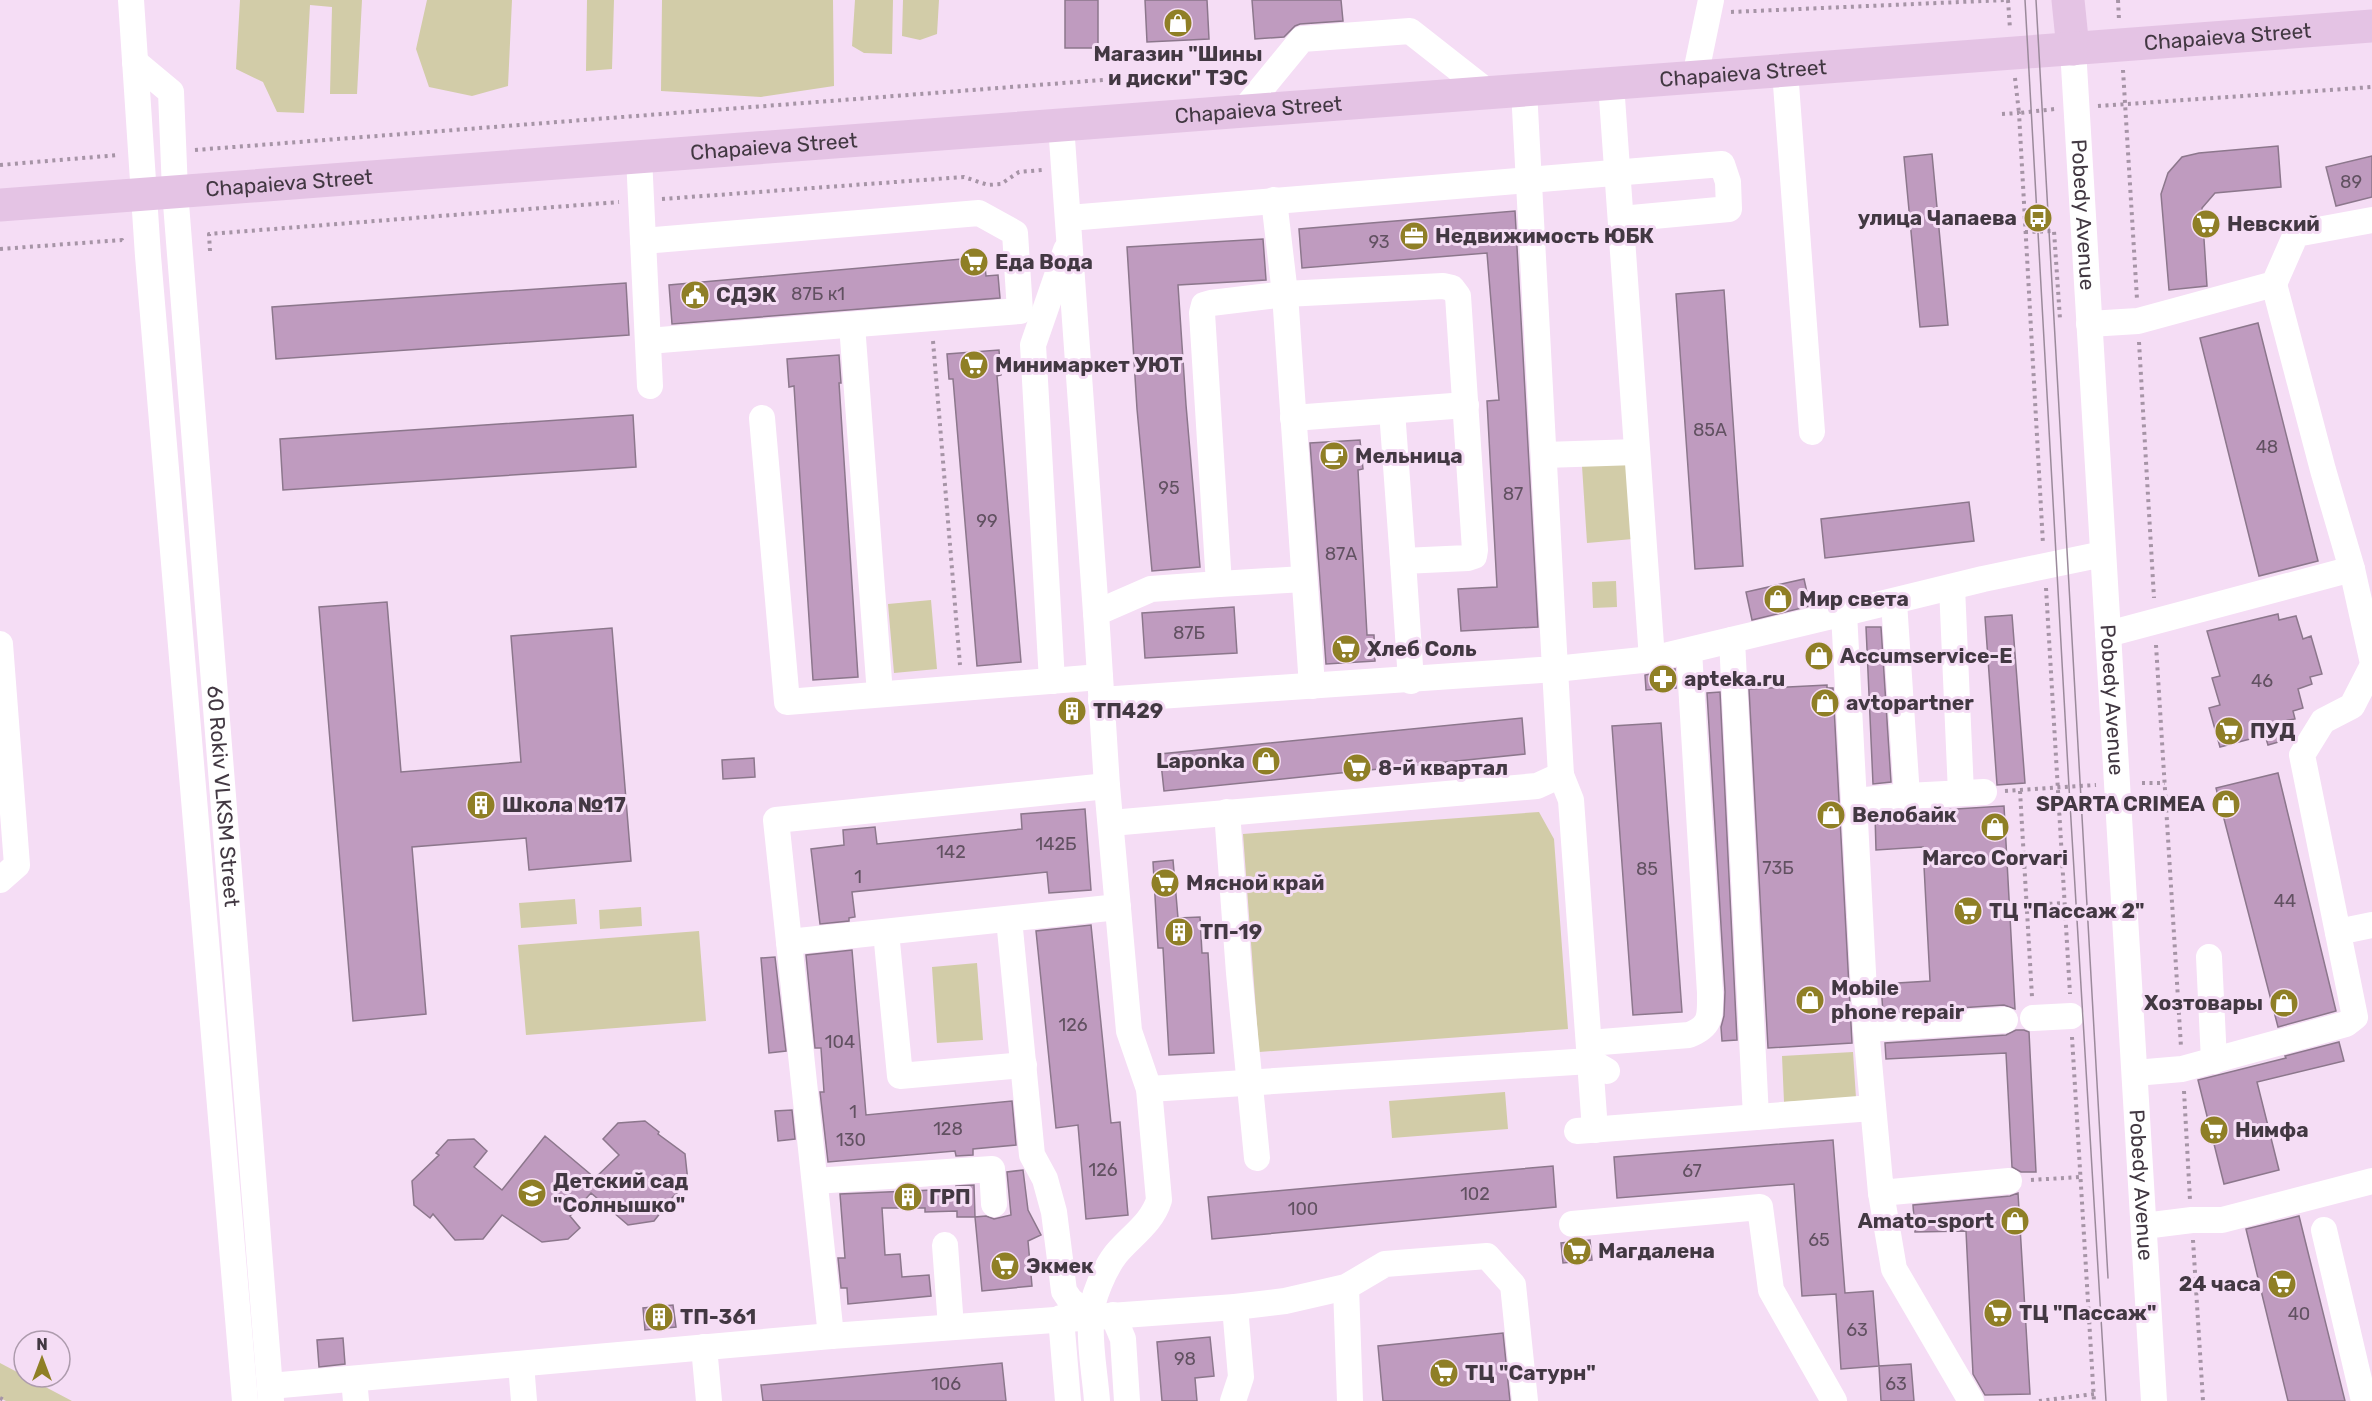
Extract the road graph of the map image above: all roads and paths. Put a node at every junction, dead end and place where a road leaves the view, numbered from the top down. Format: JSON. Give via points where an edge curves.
{"nodes":[{"id":1,"x":131,"y":0,"type":"edge"},
{"id":2,"x":2006,"y":0,"type":"edge"},
{"id":3,"x":2068,"y":0,"type":"edge"},
{"id":4,"x":2118,"y":0,"type":"edge"},
{"id":5,"x":1967,"y":1,"type":"edge"},
{"id":6,"x":1709,"y":6,"type":"edge"},
{"id":7,"x":2372,"y":26,"type":"edge"},
{"id":8,"x":2121,"y":46,"type":"junction"},
{"id":9,"x":2073,"y":49,"type":"junction"},
{"id":10,"x":135,"y":62,"type":"junction"},
{"id":11,"x":1785,"y":71,"type":"junction"},
{"id":12,"x":1695,"y":77,"type":"junction"},
{"id":13,"x":1115,"y":79,"type":"dead end"},
{"id":14,"x":1611,"y":84,"type":"junction"},
{"id":15,"x":2372,"y":87,"type":"edge"},
{"id":16,"x":1524,"y":90,"type":"junction"},
{"id":17,"x":1489,"y":93,"type":"junction"},
{"id":18,"x":2125,"y":104,"type":"junction"},
{"id":19,"x":1244,"y":111,"type":"junction"},
{"id":20,"x":2002,"y":114,"type":"dead end"},
{"id":21,"x":1062,"y":125,"type":"junction"},
{"id":22,"x":173,"y":152,"type":"junction"},
{"id":23,"x":140,"y":154,"type":"junction"},
{"id":24,"x":639,"y":157,"type":"junction"},
{"id":25,"x":0,"y":165,"type":"edge"},
{"id":26,"x":1619,"y":174,"type":"junction"},
{"id":27,"x":1529,"y":180,"type":"junction"},
{"id":28,"x":176,"y":192,"type":"junction"},
{"id":29,"x":143,"y":194,"type":"junction"},
{"id":30,"x":1274,"y":200,"type":"junction"},
{"id":31,"x":0,"y":205,"type":"edge"},
{"id":32,"x":1621,"y":219,"type":"junction"},
{"id":33,"x":2372,"y":220,"type":"edge"},
{"id":34,"x":1070,"y":228,"type":"junction"},
{"id":35,"x":2025,"y":232,"type":"junction"},
{"id":36,"x":123,"y":240,"type":"dead end"},
{"id":37,"x":643,"y":241,"type":"junction"},
{"id":38,"x":0,"y":249,"type":"edge"},
{"id":39,"x":2274,"y":284,"type":"junction"},
{"id":40,"x":1285,"y":294,"type":"junction"},
{"id":41,"x":932,"y":319,"type":"junction"},
{"id":42,"x":2060,"y":319,"type":"dead end"},
{"id":43,"x":2138,"y":321,"type":"junction"},
{"id":44,"x":2089,"y":324,"type":"junction"},
{"id":45,"x":852,"y":325,"type":"junction"},
{"id":46,"x":648,"y":341,"type":"junction"},
{"id":47,"x":650,"y":386,"type":"dead end"},
{"id":48,"x":1466,"y":405,"type":"junction"},
{"id":49,"x":1392,"y":411,"type":"junction"},
{"id":50,"x":762,"y":418,"type":"dead end"},
{"id":51,"x":1293,"y":418,"type":"junction"},
{"id":52,"x":1812,"y":432,"type":"dead end"},
{"id":53,"x":1637,"y":452,"type":"junction"},
{"id":54,"x":1544,"y":455,"type":"junction"},
{"id":55,"x":2103,"y":554,"type":"junction"},
{"id":56,"x":1403,"y":561,"type":"junction"},
{"id":57,"x":2044,"y":567,"type":"junction"},
{"id":58,"x":1304,"y":579,"type":"junction"},
{"id":59,"x":2360,"y":580,"type":"edge"},
{"id":60,"x":1219,"y":584,"type":"junction"},
{"id":61,"x":1952,"y":587,"type":"junction"},
{"id":62,"x":1894,"y":602,"type":"junction"},
{"id":63,"x":1096,"y":613,"type":"junction"},
{"id":64,"x":1844,"y":613,"type":"junction"},
{"id":65,"x":2155,"y":621,"type":"junction"},
{"id":66,"x":2108,"y":634,"type":"junction"},
{"id":67,"x":1732,"y":640,"type":"junction"},
{"id":68,"x":0,"y":644,"type":"edge"},
{"id":69,"x":1689,"y":651,"type":"junction"},
{"id":70,"x":1652,"y":659,"type":"junction"},
{"id":71,"x":2372,"y":659,"type":"edge"},
{"id":72,"x":2372,"y":667,"type":"edge"},
{"id":73,"x":1556,"y":669,"type":"junction"},
{"id":74,"x":1052,"y":681,"type":"junction"},
{"id":75,"x":1411,"y":681,"type":"junction"},
{"id":76,"x":1312,"y":686,"type":"junction"},
{"id":77,"x":962,"y":688,"type":"junction"},
{"id":78,"x":1100,"y":689,"type":"junction"},
{"id":79,"x":880,"y":694,"type":"junction"},
{"id":80,"x":1561,"y":775,"type":"junction"},
{"id":81,"x":2142,"y":783,"type":"dead end"},
{"id":82,"x":2165,"y":783,"type":"junction"},
{"id":83,"x":2097,"y":785,"type":"dead end"},
{"id":84,"x":1107,"y":786,"type":"junction"},
{"id":85,"x":2058,"y":788,"type":"junction"},
{"id":86,"x":1907,"y":796,"type":"junction"},
{"id":87,"x":1855,"y":801,"type":"junction"},
{"id":88,"x":1227,"y":812,"type":"junction"},
{"id":89,"x":1111,"y":823,"type":"junction"},
{"id":90,"x":0,"y":880,"type":"edge"},
{"id":91,"x":2064,"y":903,"type":"junction"},
{"id":92,"x":2027,"y":905,"type":"junction"},
{"id":93,"x":1118,"y":907,"type":"junction"},
{"id":94,"x":1009,"y":919,"type":"junction"},
{"id":95,"x":2372,"y":925,"type":"edge"},
{"id":96,"x":886,"y":932,"type":"junction"},
{"id":97,"x":2338,"y":932,"type":"junction"},
{"id":98,"x":789,"y":942,"type":"junction"},
{"id":99,"x":2209,"y":957,"type":"dead end"},
{"id":100,"x":2071,"y":1016,"type":"junction"},
{"id":101,"x":2033,"y":1018,"type":"joint"},
{"id":102,"x":2005,"y":1020,"type":"dead end"},
{"id":103,"x":1866,"y":1029,"type":"junction"},
{"id":104,"x":1595,"y":1058,"type":"junction"},
{"id":105,"x":2214,"y":1061,"type":"junction"},
{"id":106,"x":1024,"y":1065,"type":"junction"},
{"id":107,"x":2182,"y":1069,"type":"junction"},
{"id":108,"x":2135,"y":1072,"type":"junction"},
{"id":109,"x":1250,"y":1083,"type":"junction"},
{"id":110,"x":1149,"y":1089,"type":"junction"},
{"id":111,"x":1872,"y":1108,"type":"junction"},
{"id":112,"x":1756,"y":1117,"type":"junction"},
{"id":113,"x":1257,"y":1158,"type":"dead end"},
{"id":114,"x":2081,"y":1177,"type":"junction"},
{"id":115,"x":2040,"y":1179,"type":"dead end"},
{"id":116,"x":815,"y":1181,"type":"junction"},
{"id":117,"x":2009,"y":1181,"type":"dead end"},
{"id":118,"x":2372,"y":1181,"type":"edge"},
{"id":119,"x":1881,"y":1193,"type":"junction"},
{"id":120,"x":994,"y":1203,"type":"dead end"},
{"id":121,"x":2192,"y":1220,"type":"junction"},
{"id":122,"x":1572,"y":1224,"type":"dead end"},
{"id":123,"x":2144,"y":1226,"type":"junction"},
{"id":124,"x":2324,"y":1230,"type":"dead end"},
{"id":125,"x":945,"y":1245,"type":"dead end"},
{"id":126,"x":1346,"y":1287,"type":"junction"},
{"id":127,"x":1235,"y":1307,"type":"junction"},
{"id":128,"x":1102,"y":1316,"type":"junction"},
{"id":129,"x":1061,"y":1318,"type":"junction"},
{"id":130,"x":951,"y":1327,"type":"junction"},
{"id":131,"x":831,"y":1336,"type":"junction"},
{"id":132,"x":704,"y":1347,"type":"junction"},
{"id":133,"x":521,"y":1364,"type":"junction"},
{"id":134,"x":355,"y":1390,"type":"edge"},
{"id":135,"x":271,"y":1394,"type":"edge"},
{"id":136,"x":2094,"y":1394,"type":"junction"},
{"id":137,"x":0,"y":1398,"type":"edge"},
{"id":138,"x":6,"y":1401,"type":"edge"},
{"id":139,"x":245,"y":1401,"type":"edge"},
{"id":140,"x":524,"y":1401,"type":"edge"},
{"id":141,"x":709,"y":1401,"type":"edge"},
{"id":142,"x":1068,"y":1401,"type":"edge"},
{"id":143,"x":1097,"y":1401,"type":"edge"},
{"id":144,"x":1127,"y":1401,"type":"edge"},
{"id":145,"x":1233,"y":1401,"type":"edge"},
{"id":146,"x":1350,"y":1401,"type":"edge"},
{"id":147,"x":1525,"y":1401,"type":"edge"},
{"id":148,"x":1834,"y":1401,"type":"edge"},
{"id":149,"x":1971,"y":1401,"type":"edge"},
{"id":150,"x":2039,"y":1401,"type":"edge"},
{"id":151,"x":2094,"y":1401,"type":"edge"},
{"id":152,"x":2154,"y":1401,"type":"edge"},
{"id":153,"x":2203,"y":1401,"type":"edge"},
{"id":154,"x":2364,"y":1401,"type":"edge"}],
"edges":[{"from":1,"to":10,"type":"street","name":"60 Rokiv VLKSM Street"},
{"from":2,"to":5,"type":"path"},
{"from":3,"to":9,"type":"main road","name":"Pobedy Avenue"},
{"from":4,"to":8,"type":"path"},
{"from":5,"to":6,"type":"path"},
{"from":6,"to":12,"type":"street"},
{"from":7,"to":8,"type":"main road","name":"Chapaieva Street"},
{"from":8,"to":9,"type":"main road","name":"Chapaieva Street"},
{"from":8,"to":18,"type":"path"},
{"from":9,"to":11,"type":"main road","name":"Chapaieva Street"},
{"from":9,"to":44,"type":"street","name":"Pobedy Avenue"},
{"from":10,"to":22,"type":"street","name":"60 Rokiv VLKSM Street","via":[[171,92]]},
{"from":10,"to":23,"type":"street","name":"60 Rokiv VLKSM Street"},
{"from":11,"to":12,"type":"main road","name":"Chapaieva Street"},
{"from":11,"to":52,"type":"street"},
{"from":12,"to":14,"type":"main road","name":"Chapaieva Street"},
{"from":13,"to":22,"type":"path"},
{"from":14,"to":16,"type":"main road","name":"Chapaieva Street"},
{"from":14,"to":26,"type":"street"},
{"from":15,"to":18,"type":"path"},
{"from":16,"to":17,"type":"main road","name":"Chapaieva Street"},
{"from":16,"to":27,"type":"street"},
{"from":17,"to":19,"type":"main road","name":"Chapaieva Street"},
{"from":17,"to":19,"type":"street","via":[[1410,31],[1302,39]]},
{"from":18,"to":43,"type":"path"},
{"from":19,"to":21,"type":"main road","name":"Chapaieva Street"},
{"from":20,"to":35,"type":"path","via":[[2019,113]]},
{"from":21,"to":24,"type":"main road","name":"Chapaieva Street"},
{"from":21,"to":34,"type":"street"},
{"from":22,"to":28,"type":"street","name":"60 Rokiv VLKSM Street"},
{"from":23,"to":25,"type":"path"},
{"from":23,"to":29,"type":"street","name":"60 Rokiv VLKSM Street"},
{"from":24,"to":28,"type":"main road","name":"Chapaieva Street"},
{"from":24,"to":37,"type":"street"},
{"from":26,"to":27,"type":"street"},
{"from":26,"to":32,"type":"street"},
{"from":26,"to":32,"type":"street","via":[[1722,164],[1728,182],[1729,209]]},
{"from":27,"to":30,"type":"street"},
{"from":27,"to":54,"type":"street"},
{"from":28,"to":29,"type":"main road","name":"Chapaieva Street"},
{"from":28,"to":135,"type":"street","name":"60 Rokiv VLKSM Street"},
{"from":29,"to":31,"type":"main road","name":"Chapaieva Street"},
{"from":29,"to":139,"type":"street","name":"60 Rokiv VLKSM Street"},
{"from":30,"to":34,"type":"street"},
{"from":30,"to":40,"type":"street"},
{"from":32,"to":53,"type":"street"},
{"from":33,"to":39,"type":"street","via":[[2296,234]]},
{"from":34,"to":63,"type":"street"},
{"from":34,"to":74,"type":"street","via":[[1033,345]]},
{"from":35,"to":42,"type":"path","via":[[2054,231]]},
{"from":35,"to":57,"type":"path"},
{"from":36,"to":38,"type":"path"},
{"from":37,"to":41,"type":"street","via":[[980,213],[1015,233],[1020,311]]},
{"from":37,"to":46,"type":"street"},
{"from":39,"to":43,"type":"street"},
{"from":39,"to":59,"type":"street"},
{"from":40,"to":48,"type":"street","via":[[1452,288],[1458,296]]},
{"from":40,"to":51,"type":"street"},
{"from":40,"to":60,"type":"street","via":[[1211,303],[1204,305],[1202,313]]},
{"from":41,"to":45,"type":"street"},
{"from":41,"to":77,"type":"path"},
{"from":43,"to":44,"type":"street"},
{"from":43,"to":65,"type":"path"},
{"from":44,"to":55,"type":"street","name":"Pobedy Avenue"},
{"from":45,"to":46,"type":"street"},
{"from":45,"to":79,"type":"street"},
{"from":46,"to":47,"type":"street"},
{"from":48,"to":49,"type":"street"},
{"from":48,"to":56,"type":"street","via":[[1474,556]]},
{"from":49,"to":51,"type":"street"},
{"from":49,"to":56,"type":"street"},
{"from":50,"to":79,"type":"street","via":[[787,702]]},
{"from":51,"to":58,"type":"street"},
{"from":53,"to":54,"type":"street"},
{"from":53,"to":70,"type":"street"},
{"from":54,"to":73,"type":"street"},
{"from":55,"to":57,"type":"street"},
{"from":55,"to":66,"type":"street","name":"Pobedy Avenue"},
{"from":56,"to":75,"type":"street"},
{"from":57,"to":61,"type":"street"},
{"from":57,"to":85,"type":"path"},
{"from":58,"to":60,"type":"street"},
{"from":58,"to":76,"type":"street"},
{"from":59,"to":65,"type":"street"},
{"from":59,"to":71,"type":"street"},
{"from":60,"to":63,"type":"street","via":[[1151,589]]},
{"from":61,"to":62,"type":"street"},
{"from":61,"to":86,"type":"street","via":[[1972,793]]},
{"from":62,"to":64,"type":"street"},
{"from":62,"to":86,"type":"street"},
{"from":63,"to":78,"type":"street"},
{"from":64,"to":67,"type":"street"},
{"from":64,"to":87,"type":"street"},
{"from":65,"to":66,"type":"street"},
{"from":65,"to":82,"type":"path"},
{"from":66,"to":108,"type":"street","name":"Pobedy Avenue"},
{"from":67,"to":69,"type":"street"},
{"from":67,"to":112,"type":"street"},
{"from":68,"to":90,"type":"street","via":[[17,865]]},
{"from":69,"to":70,"type":"street"},
{"from":69,"to":104,"type":"street","via":[[1710,982],[1709,1019],[1703,1030],[1689,1035]]},
{"from":70,"to":73,"type":"street"},
{"from":72,"to":97,"type":"street","via":[[2352,706],[2323,721],[2302,755]]},
{"from":73,"to":75,"type":"street"},
{"from":73,"to":80,"type":"street"},
{"from":74,"to":77,"type":"street"},
{"from":74,"to":78,"type":"street"},
{"from":75,"to":76,"type":"street"},
{"from":76,"to":78,"type":"street"},
{"from":77,"to":79,"type":"street"},
{"from":78,"to":84,"type":"street"},
{"from":80,"to":88,"type":"street","via":[[1537,786]]},
{"from":80,"to":104,"type":"street","via":[[1571,800]]},
{"from":81,"to":82,"type":"path"},
{"from":82,"to":107,"type":"path"},
{"from":83,"to":85,"type":"path"},
{"from":84,"to":89,"type":"street"},
{"from":84,"to":98,"type":"street","via":[[776,820]]},
{"from":85,"to":91,"type":"path"},
{"from":85,"to":92,"type":"path","via":[[2017,791]]},
{"from":86,"to":87,"type":"street"},
{"from":87,"to":103,"type":"street"},
{"from":88,"to":89,"type":"street"},
{"from":88,"to":109,"type":"street"},
{"from":89,"to":93,"type":"street"},
{"from":91,"to":92,"type":"path"},
{"from":91,"to":100,"type":"path"},
{"from":92,"to":101,"type":"path"},
{"from":93,"to":94,"type":"street"},
{"from":93,"to":110,"type":"street","via":[[1129,1031]]},
{"from":94,"to":96,"type":"street"},
{"from":94,"to":106,"type":"street"},
{"from":95,"to":97,"type":"street"},
{"from":96,"to":98,"type":"street"},
{"from":96,"to":106,"type":"street","via":[[900,1076]]},
{"from":97,"to":105,"type":"street","via":[[2355,1017],[2346,1024]]},
{"from":98,"to":116,"type":"street"},
{"from":99,"to":105,"type":"street"},
{"from":100,"to":101,"type":"street"},
{"from":100,"to":114,"type":"path"},
{"from":102,"to":103,"type":"street"},
{"from":103,"to":111,"type":"street"},
{"from":104,"to":109,"type":"street"},
{"from":104,"to":112,"type":"street","via":[[1586,1130]]},
{"from":105,"to":107,"type":"street"},
{"from":106,"to":128,"type":"street","via":[[1032,1155],[1045,1179],[1054,1212],[1064,1291],[1070,1300]]},
{"from":107,"to":108,"type":"street"},
{"from":107,"to":121,"type":"path"},
{"from":108,"to":123,"type":"street","name":"Pobedy Avenue"},
{"from":109,"to":110,"type":"street"},
{"from":109,"to":113,"type":"street"},
{"from":110,"to":128,"type":"street","via":[[1158,1200],[1155,1212],[1113,1258],[1100,1284]]},
{"from":111,"to":112,"type":"street"},
{"from":111,"to":119,"type":"street"},
{"from":114,"to":115,"type":"path"},
{"from":114,"to":136,"type":"path"},
{"from":116,"to":120,"type":"street","via":[[992,1169]]},
{"from":116,"to":131,"type":"street"},
{"from":117,"to":119,"type":"street"},
{"from":118,"to":121,"type":"street","via":[[2222,1220]]},
{"from":119,"to":149,"type":"street","via":[[1894,1269]]},
{"from":121,"to":123,"type":"street"},
{"from":121,"to":153,"type":"path"},
{"from":122,"to":148,"type":"street","via":[[1760,1207],[1771,1290]]},
{"from":123,"to":152,"type":"street","name":"Pobedy Avenue"},
{"from":124,"to":154,"type":"street"},
{"from":125,"to":130,"type":"street"},
{"from":126,"to":127,"type":"street"},
{"from":126,"to":146,"type":"street"},
{"from":126,"to":147,"type":"street","via":[[1385,1264],[1486,1256],[1513,1285]]},
{"from":127,"to":128,"type":"street"},
{"from":127,"to":145,"type":"street","via":[[1242,1377]]},
{"from":128,"to":129,"type":"street"},
{"from":128,"to":143,"type":"street"},
{"from":128,"to":144,"type":"street","via":[[1123,1339]]},
{"from":129,"to":130,"type":"street"},
{"from":129,"to":142,"type":"street"},
{"from":130,"to":131,"type":"street"},
{"from":131,"to":132,"type":"street"},
{"from":132,"to":133,"type":"street"},
{"from":132,"to":141,"type":"street"},
{"from":133,"to":134,"type":"street"},
{"from":133,"to":140,"type":"street"},
{"from":134,"to":135,"type":"street"},
{"from":136,"to":150,"type":"path"},
{"from":136,"to":151,"type":"path"},
{"from":137,"to":138,"type":"path"}]}
